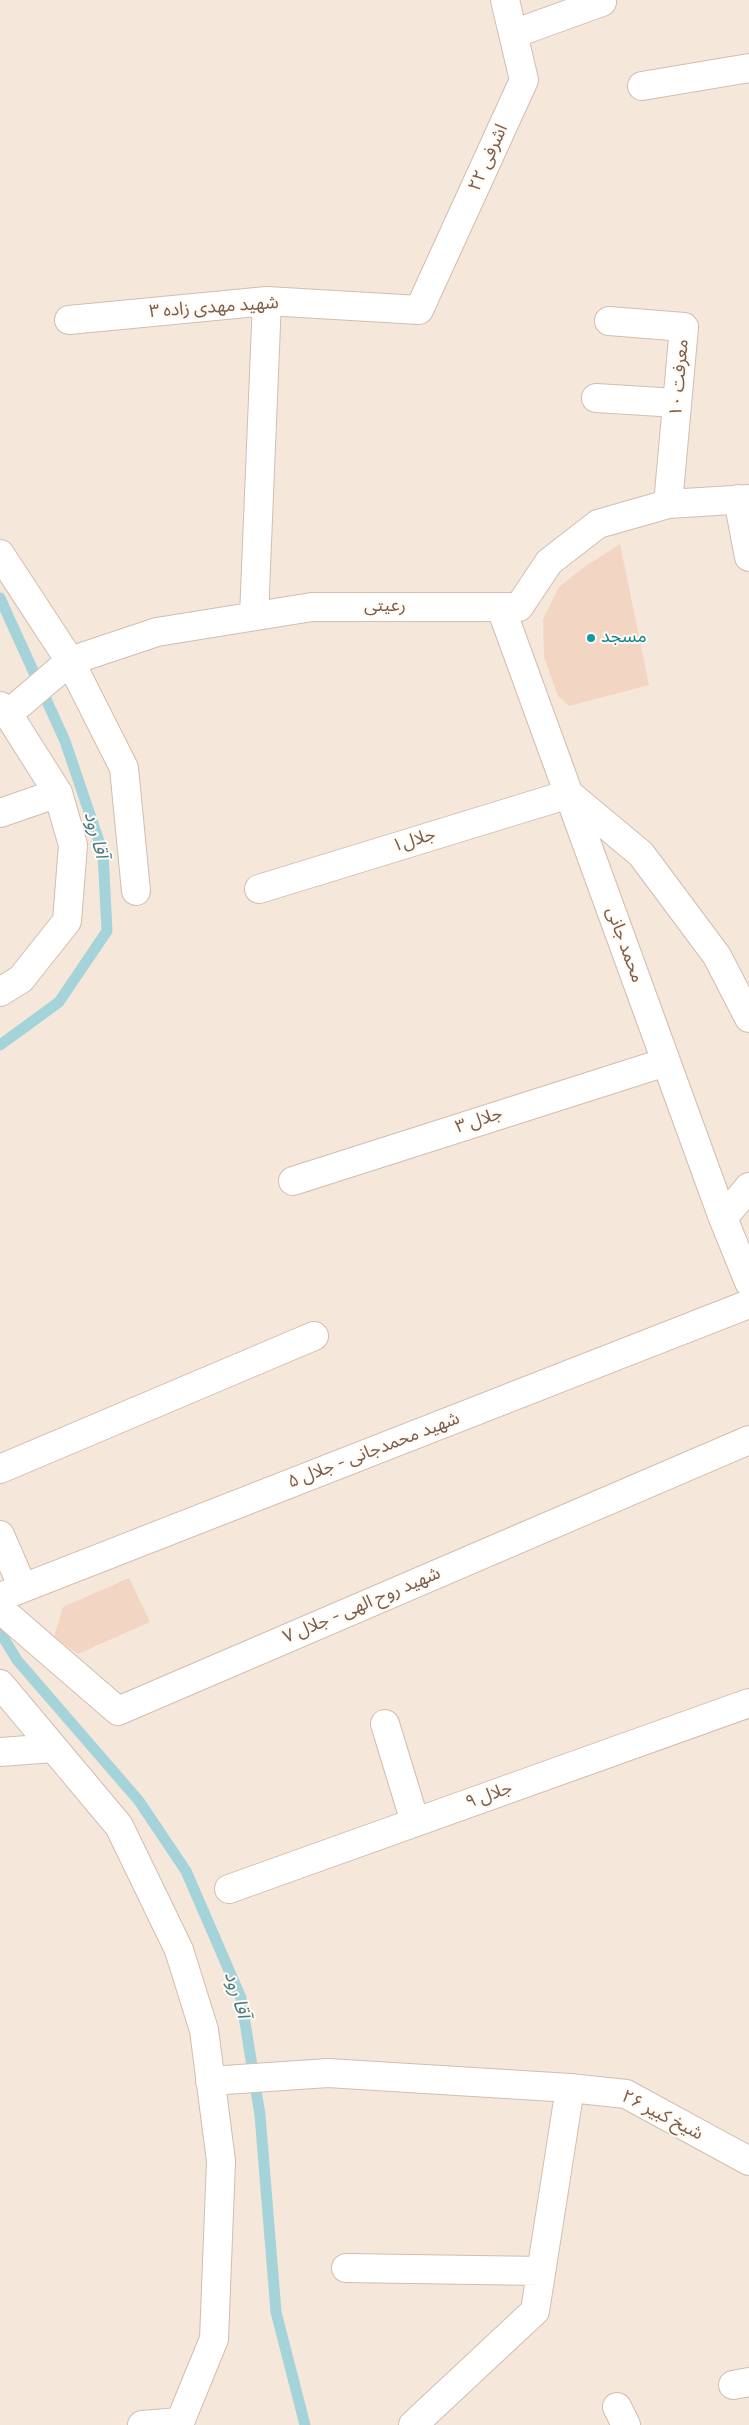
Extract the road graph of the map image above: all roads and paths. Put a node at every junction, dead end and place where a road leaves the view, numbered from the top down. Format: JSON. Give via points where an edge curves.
{"nodes":[{"id":1,"x":505,"y":0,"type":"edge"},
{"id":2,"x":602,"y":2,"type":"dead end"},
{"id":3,"x":513,"y":34,"type":"junction"},
{"id":4,"x":749,"y":68,"type":"edge"},
{"id":5,"x":642,"y":86,"type":"dead end"},
{"id":6,"x":267,"y":301,"type":"junction"},
{"id":7,"x":419,"y":310,"type":"joint"},
{"id":8,"x":70,"y":320,"type":"dead end"},
{"id":9,"x":609,"y":321,"type":"dead end"},
{"id":10,"x":596,"y":398,"type":"dead end"},
{"id":11,"x":678,"y":403,"type":"junction"},
{"id":12,"x":744,"y":499,"type":"edge"},
{"id":13,"x":668,"y":504,"type":"junction"},
{"id":14,"x":0,"y":554,"type":"edge"},
{"id":15,"x":749,"y":557,"type":"edge"},
{"id":16,"x":501,"y":608,"type":"junction"},
{"id":17,"x":254,"y":616,"type":"junction"},
{"id":18,"x":70,"y":661,"type":"junction"},
{"id":19,"x":3,"y":712,"type":"edge"},
{"id":20,"x":58,"y":793,"type":"junction"},
{"id":21,"x":569,"y":794,"type":"junction"},
{"id":22,"x":0,"y":813,"type":"edge"},
{"id":23,"x":259,"y":889,"type":"dead end"},
{"id":24,"x":136,"y":891,"type":"dead end"},
{"id":25,"x":0,"y":992,"type":"edge"},
{"id":26,"x":749,"y":1018,"type":"edge"},
{"id":27,"x":666,"y":1062,"type":"junction"},
{"id":28,"x":293,"y":1181,"type":"dead end"},
{"id":29,"x":749,"y":1187,"type":"edge"},
{"id":30,"x":723,"y":1218,"type":"junction"},
{"id":31,"x":749,"y":1282,"type":"edge"},
{"id":32,"x":749,"y":1304,"type":"edge"},
{"id":33,"x":314,"y":1336,"type":"dead end"},
{"id":34,"x":749,"y":1440,"type":"edge"},
{"id":35,"x":0,"y":1469,"type":"edge"},
{"id":36,"x":0,"y":1536,"type":"edge"},
{"id":37,"x":11,"y":1593,"type":"edge"},
{"id":38,"x":0,"y":1609,"type":"edge"},
{"id":39,"x":0,"y":1684,"type":"edge"},
{"id":40,"x":749,"y":1703,"type":"edge"},
{"id":41,"x":385,"y":1724,"type":"dead end"},
{"id":42,"x":53,"y":1748,"type":"junction"},
{"id":43,"x":0,"y":1752,"type":"edge"},
{"id":44,"x":416,"y":1822,"type":"junction"},
{"id":45,"x":229,"y":1889,"type":"dead end"},
{"id":46,"x":210,"y":2080,"type":"junction"},
{"id":47,"x":570,"y":2088,"type":"junction"},
{"id":48,"x":749,"y":2161,"type":"edge"},
{"id":49,"x":346,"y":2268,"type":"dead end"},
{"id":50,"x":541,"y":2271,"type":"junction"},
{"id":51,"x":142,"y":2425,"type":"edge"},
{"id":52,"x":413,"y":2425,"type":"edge"}],
"edges":[{"from":1,"to":3,"type":"street","name":"اشرفی ۲۲"},
{"from":2,"to":3,"type":"street"},
{"from":3,"to":7,"type":"street","name":"اشرفی ۲۲","via":[[524,80]]},
{"from":4,"to":5,"type":"street"},
{"from":6,"to":7,"type":"street","name":"شهید مهدی زاده ۳"},
{"from":6,"to":8,"type":"street","name":"شهید مهدی زاده ۳"},
{"from":6,"to":17,"type":"street"},
{"from":9,"to":11,"type":"street","name":"معرفت ۱۰","via":[[684,327]]},
{"from":10,"to":11,"type":"street"},
{"from":11,"to":13,"type":"street","name":"معرفت ۱۰"},
{"from":12,"to":13,"type":"street","name":"رعیتی"},
{"from":12,"to":15,"type":"street"},
{"from":13,"to":16,"type":"street","name":"رعیتی","via":[[598,524],[549,562],[519,607]]},
{"from":14,"to":18,"type":"street"},
{"from":16,"to":17,"type":"street","name":"رعیتی","via":[[312,606]]},
{"from":16,"to":21,"type":"street","name":"محمد جانی"},
{"from":17,"to":18,"type":"street","name":"رعیتی","via":[[157,632]]},
{"from":18,"to":19,"type":"street","name":"رعیتی"},
{"from":18,"to":24,"type":"street","via":[[124,768]]},
{"from":19,"to":20,"type":"street"},
{"from":20,"to":22,"type":"street"},
{"from":20,"to":25,"type":"street","via":[[73,845],[67,921],[21,979]]},
{"from":21,"to":23,"type":"street","name":"جلال۱"},
{"from":21,"to":26,"type":"street","via":[[641,854],[717,956]]},
{"from":21,"to":27,"type":"street","name":"محمد جانی"},
{"from":27,"to":28,"type":"street","name":"جلال ۳"},
{"from":27,"to":30,"type":"street","name":"محمد جانی"},
{"from":29,"to":30,"type":"street"},
{"from":30,"to":31,"type":"street","name":"محمد جانی"},
{"from":32,"to":37,"type":"street","name":"شهید محمدجانی - جلال ۵"},
{"from":33,"to":35,"type":"street"},
{"from":34,"to":38,"type":"street","name":"شهید روح الهی - جلال ۷","via":[[118,1711]]},
{"from":36,"to":37,"type":"street"},
{"from":39,"to":42,"type":"street"},
{"from":40,"to":44,"type":"street","name":"جلال ۹"},
{"from":41,"to":44,"type":"street"},
{"from":42,"to":43,"type":"street"},
{"from":42,"to":46,"type":"street","via":[[118,1826],[179,1950],[204,2030]]},
{"from":44,"to":45,"type":"street","name":"جلال ۹"},
{"from":46,"to":47,"type":"street","name":"شیخ کبیر ۲۶","via":[[328,2073]]},
{"from":46,"to":51,"type":"street","via":[[221,2161],[214,2339],[180,2422]]},
{"from":47,"to":48,"type":"street","name":"شیخ کبیر ۲۶","via":[[626,2094]]},
{"from":47,"to":50,"type":"street"},
{"from":49,"to":50,"type":"street"},
{"from":50,"to":52,"type":"street","via":[[535,2311]]}]}
